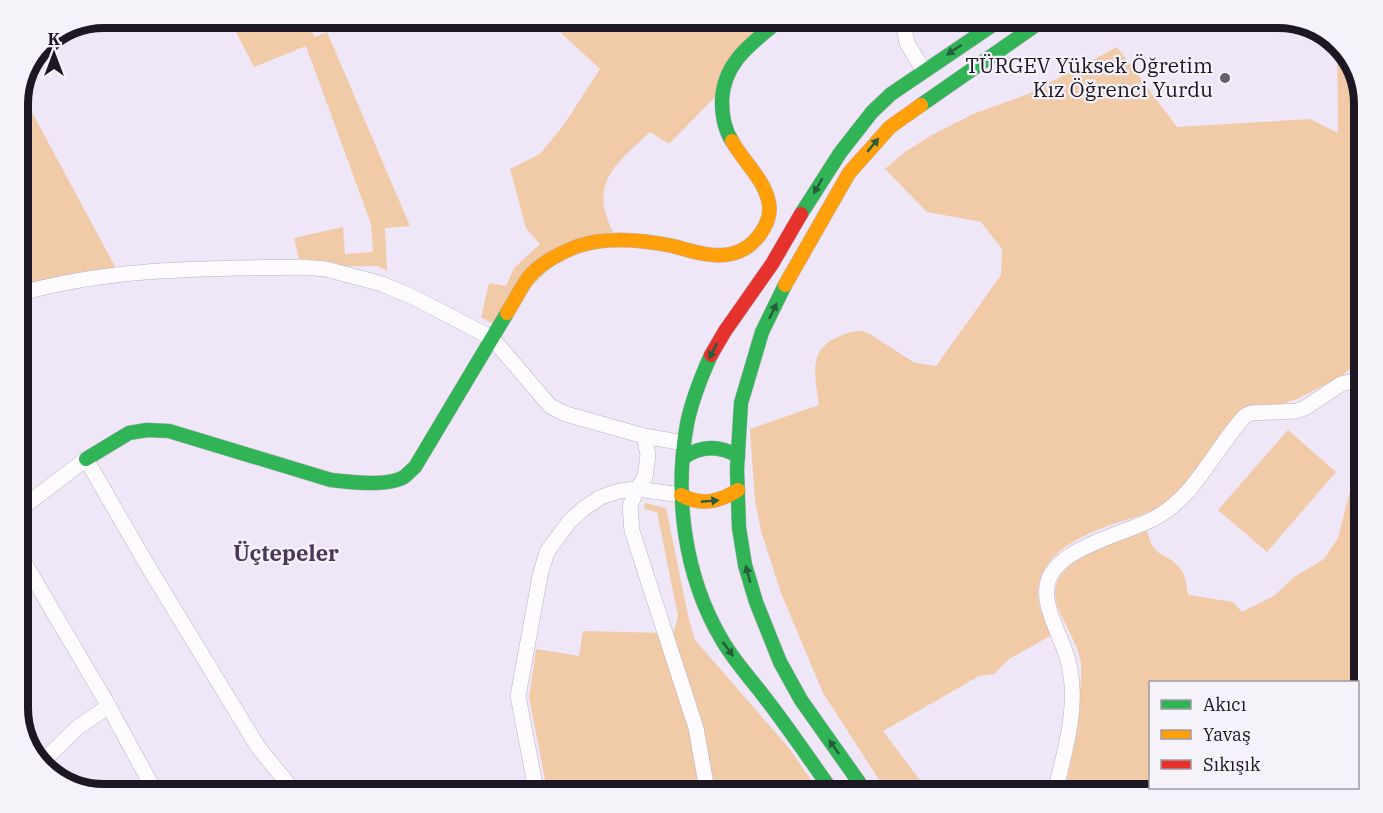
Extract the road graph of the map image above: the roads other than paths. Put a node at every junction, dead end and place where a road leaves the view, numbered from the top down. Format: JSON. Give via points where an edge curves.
{"nodes":[{"id":1,"x":771,"y":28,"type":"edge"},
{"id":2,"x":904,"y":28,"type":"edge"},
{"id":3,"x":988,"y":28,"type":"edge"},
{"id":4,"x":1032,"y":28,"type":"edge"},
{"id":5,"x":924,"y":71,"type":"junction"},
{"id":6,"x":757,"y":237,"type":"junction"},
{"id":7,"x":779,"y":252,"type":"junction"},
{"id":8,"x":29,"y":291,"type":"edge"},
{"id":9,"x":492,"y":338,"type":"junction"},
{"id":10,"x":1354,"y":381,"type":"edge"},
{"id":11,"x":644,"y":436,"type":"junction"},
{"id":12,"x":683,"y":451,"type":"junction"},
{"id":13,"x":738,"y":456,"type":"junction"},
{"id":14,"x":86,"y":459,"type":"junction"},
{"id":15,"x":637,"y":489,"type":"junction"},
{"id":16,"x":738,"y":490,"type":"junction"},
{"id":17,"x":681,"y":495,"type":"junction"},
{"id":18,"x":29,"y":503,"type":"edge"},
{"id":19,"x":29,"y":571,"type":"edge"},
{"id":20,"x":109,"y":706,"type":"junction"},
{"id":21,"x":46,"y":757,"type":"edge"},
{"id":22,"x":151,"y":784,"type":"edge"},
{"id":23,"x":288,"y":784,"type":"edge"},
{"id":24,"x":535,"y":784,"type":"edge"},
{"id":25,"x":706,"y":784,"type":"edge"},
{"id":26,"x":827,"y":784,"type":"edge"},
{"id":27,"x":860,"y":784,"type":"edge"},
{"id":28,"x":1057,"y":784,"type":"edge"}],
"edges":[{"from":1,"to":6,"type":"main road","via":[[733,63],[723,87],[728,134],[765,187],[769,201],[766,226]]},
{"from":2,"to":5,"type":"street","via":[[907,43]]},
{"from":3,"to":5,"type":"main road","one_way":true},
{"from":13,"to":4,"type":"main road","one_way":true,"via":[[741,403],[762,332],[849,173],[890,127]]},
{"from":5,"to":7,"type":"main road","one_way":true,"via":[[879,105],[857,130],[828,168]]},
{"from":6,"to":7,"type":"street"},
{"from":6,"to":9,"type":"main road","via":[[741,252],[726,254],[634,242],[594,242],[560,253],[529,277]]},
{"from":7,"to":12,"type":"main road","one_way":true,"via":[[711,354],[690,408]]},
{"from":8,"to":9,"type":"street","via":[[77,279],[148,270],[326,269],[416,298]]},
{"from":9,"to":11,"type":"street","via":[[550,406]]},
{"from":9,"to":14,"type":"main road","via":[[415,467],[402,478],[364,483],[331,480],[169,431],[129,433]]},
{"from":10,"to":28,"type":"street","via":[[1341,384],[1296,411],[1245,416],[1187,493],[1170,508],[1141,525],[1075,552],[1055,569],[1049,578],[1047,596],[1072,685],[1067,742]]},
{"from":11,"to":12,"type":"street"},
{"from":11,"to":15,"type":"street","via":[[648,455],[645,477]]},
{"from":12,"to":13,"type":"main road","via":[[714,447]]},
{"from":12,"to":17,"type":"main road"},
{"from":13,"to":16,"type":"main road"},
{"from":14,"to":18,"type":"street"},
{"from":14,"to":23,"type":"street","via":[[258,747]]},
{"from":15,"to":17,"type":"street"},
{"from":15,"to":24,"type":"street","via":[[601,497],[583,508],[547,552],[518,696]]},
{"from":15,"to":25,"type":"street","via":[[630,506],[632,531],[696,728]]},
{"from":17,"to":16,"type":"main road","one_way":true,"via":[[704,503],[726,499]]},
{"from":27,"to":16,"type":"main road","one_way":true,"via":[[807,709],[766,630],[742,547]]},
{"from":17,"to":26,"type":"main road","one_way":true,"via":[[693,573],[719,636]]},
{"from":19,"to":20,"type":"street"},
{"from":20,"to":21,"type":"street","via":[[78,727]]},
{"from":20,"to":22,"type":"street"}]}
